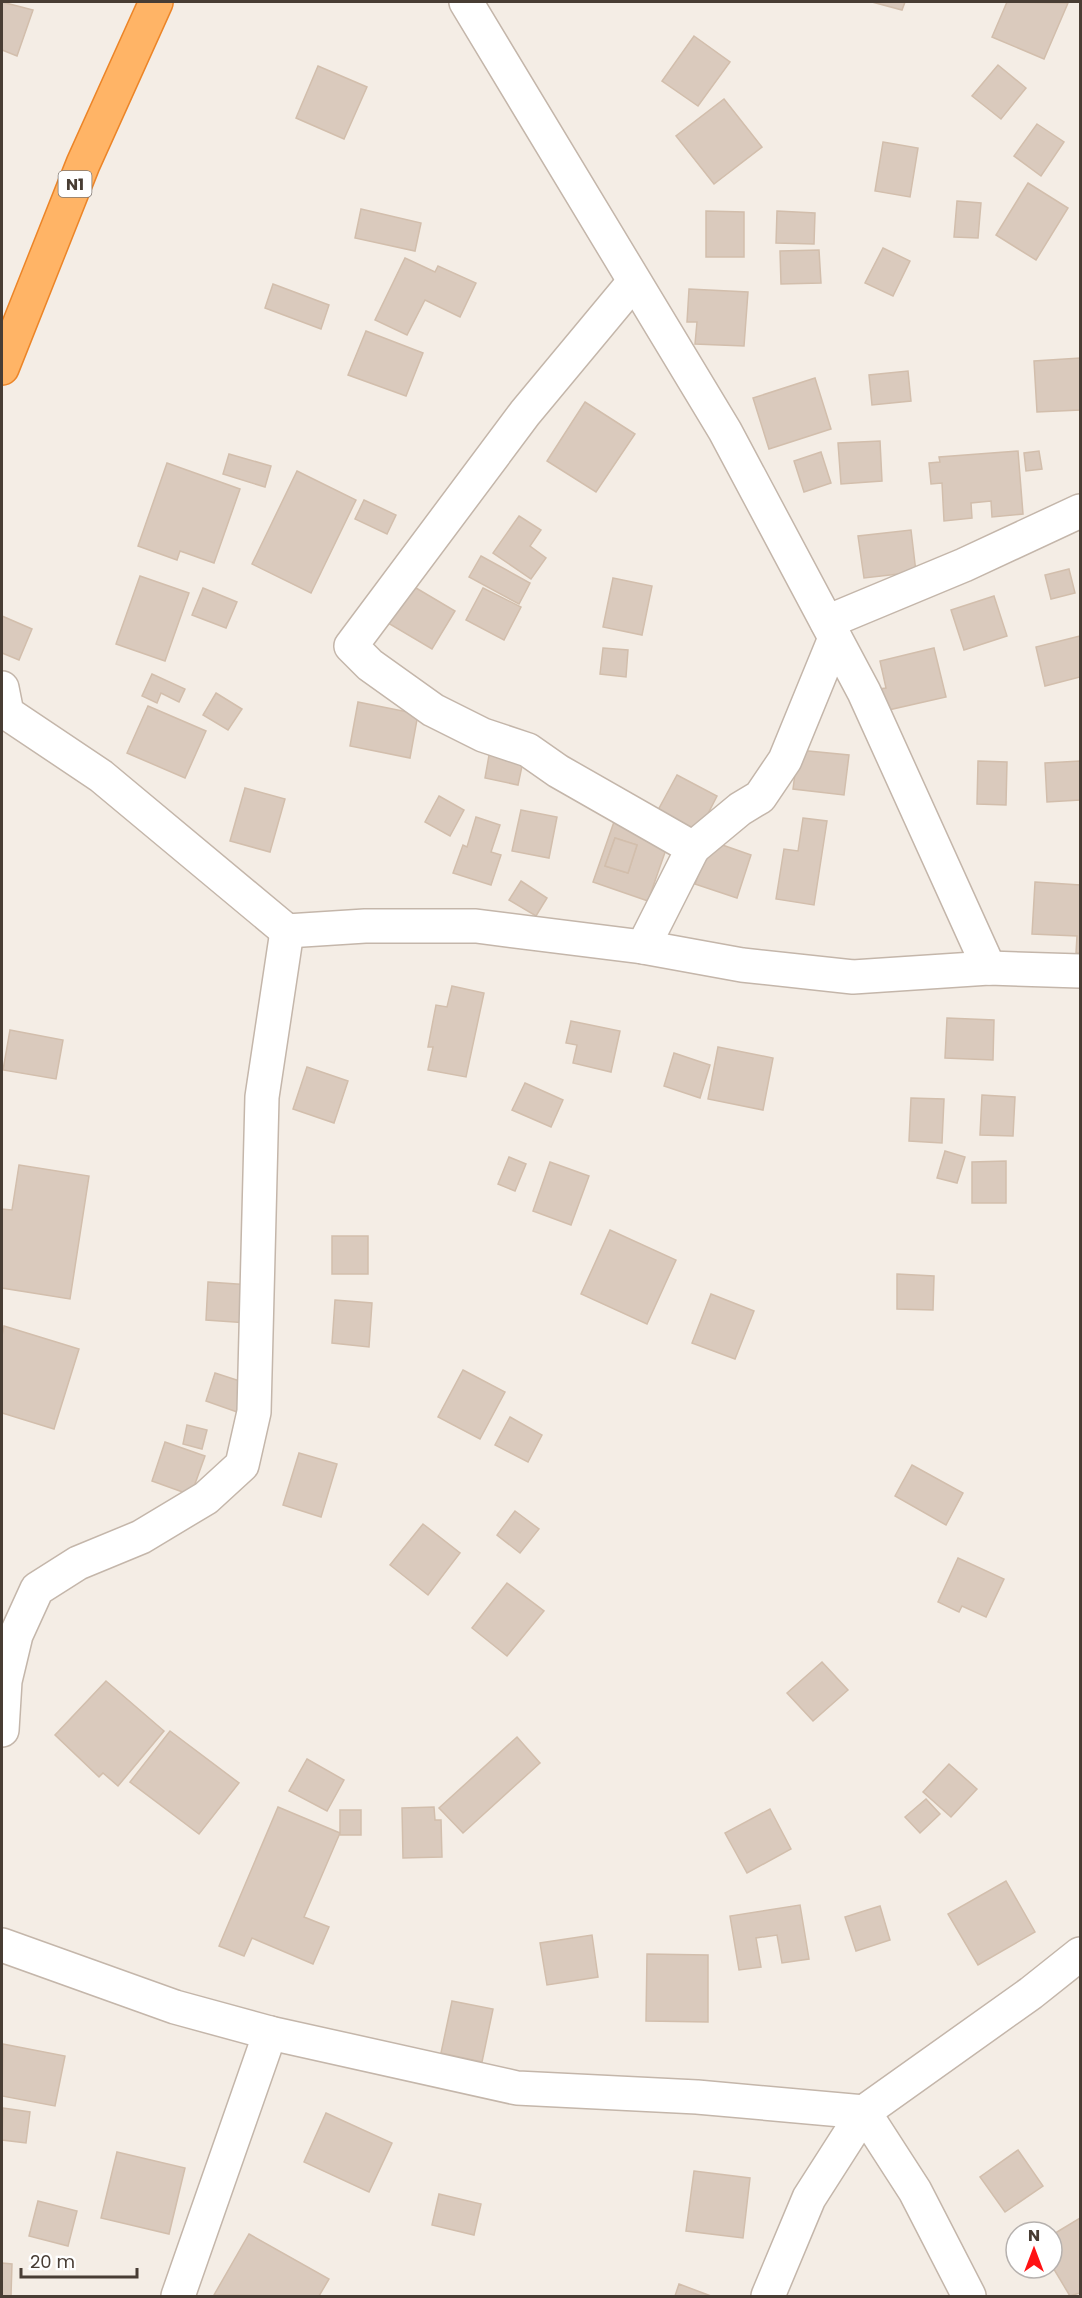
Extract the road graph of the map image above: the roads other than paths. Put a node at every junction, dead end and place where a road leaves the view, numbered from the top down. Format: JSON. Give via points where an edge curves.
{"nodes":[{"id":1,"x":156,"y":2,"type":"edge"},
{"id":2,"x":466,"y":2,"type":"edge"},
{"id":3,"x":633,"y":283,"type":"junction"},
{"id":4,"x":2,"y":368,"type":"edge"},
{"id":5,"x":1080,"y":511,"type":"edge"},
{"id":6,"x":831,"y":630,"type":"junction"},
{"id":7,"x":2,"y":688,"type":"edge"},
{"id":8,"x":15,"y":730,"type":"edge"},
{"id":9,"x":693,"y":848,"type":"junction"},
{"id":10,"x":287,"y":931,"type":"junction"},
{"id":11,"x":643,"y":947,"type":"junction"},
{"id":12,"x":989,"y":968,"type":"junction"},
{"id":13,"x":1080,"y":971,"type":"edge"},
{"id":14,"x":2,"y":1730,"type":"edge"},
{"id":15,"x":2,"y":1945,"type":"edge"},
{"id":16,"x":1080,"y":1954,"type":"edge"},
{"id":17,"x":270,"y":2033,"type":"junction"},
{"id":18,"x":864,"y":2112,"type":"junction"},
{"id":19,"x":178,"y":2296,"type":"edge"},
{"id":20,"x":768,"y":2296,"type":"edge"},
{"id":21,"x":969,"y":2296,"type":"edge"}],
"edges":[{"from":1,"to":4,"type":"highway","number":"N1","via":[[83,164]]},
{"from":2,"to":3,"type":"street"},
{"from":3,"to":6,"type":"street","via":[[725,431]]},
{"from":3,"to":9,"type":"street","via":[[525,413],[351,646],[370,665],[433,710],[483,735],[528,750]]},
{"from":5,"to":6,"type":"street"},
{"from":6,"to":9,"type":"street","via":[[785,760],[760,797]]},
{"from":6,"to":12,"type":"street","via":[[864,692]]},
{"from":7,"to":8,"type":"street"},
{"from":8,"to":10,"type":"street","via":[[101,776]]},
{"from":9,"to":11,"type":"street"},
{"from":10,"to":11,"type":"street","via":[[476,926]]},
{"from":10,"to":14,"type":"street","via":[[262,1097],[254,1412],[242,1465],[206,1498],[141,1537],[78,1563],[37,1589],[15,1635],[5,1681]]},
{"from":11,"to":12,"type":"street","via":[[853,977]]},
{"from":12,"to":13,"type":"street"},
{"from":15,"to":17,"type":"street","via":[[175,2007]]},
{"from":16,"to":18,"type":"street"},
{"from":17,"to":18,"type":"street","via":[[517,2088],[697,2097]]},
{"from":17,"to":19,"type":"street"},
{"from":18,"to":20,"type":"street","via":[[809,2198]]},
{"from":18,"to":21,"type":"street","via":[[915,2191]]}]}
